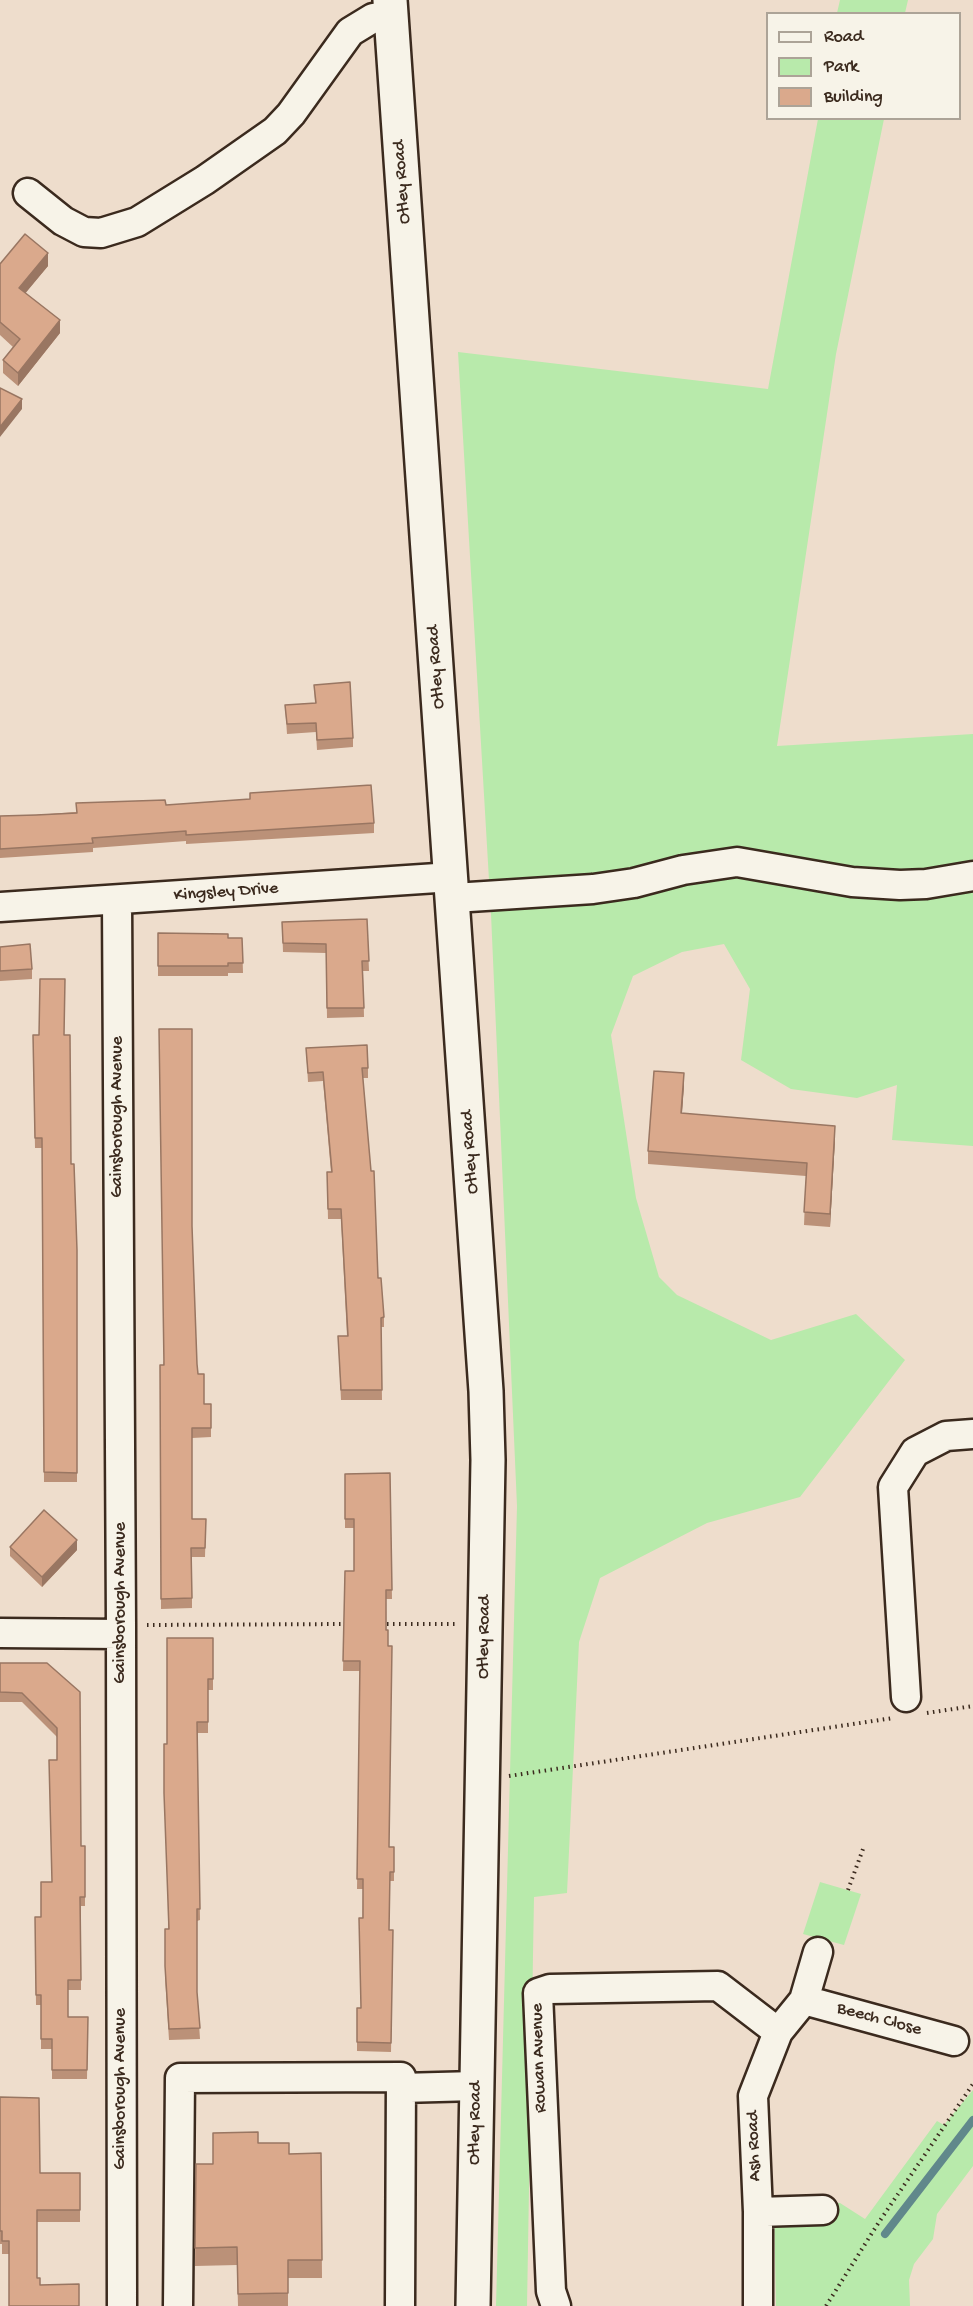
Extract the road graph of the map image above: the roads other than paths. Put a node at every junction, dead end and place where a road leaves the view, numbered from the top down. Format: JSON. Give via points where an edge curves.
{"nodes":[{"id":1,"x":391,"y":8,"type":"edge"},
{"id":2,"x":28,"y":193,"type":"dead end"},
{"id":3,"x":973,"y":876,"type":"edge"},
{"id":4,"x":453,"y":887,"type":"junction"},
{"id":5,"x":117,"y":900,"type":"junction"},
{"id":6,"x":0,"y":907,"type":"edge"},
{"id":7,"x":973,"y":1434,"type":"edge"},
{"id":8,"x":121,"y":1630,"type":"junction"},
{"id":9,"x":0,"y":1633,"type":"edge"},
{"id":10,"x":912,"y":1709,"type":"road end"},
{"id":11,"x":818,"y":1952,"type":"dead end"},
{"id":12,"x":804,"y":2000,"type":"junction"},
{"id":13,"x":778,"y":2031,"type":"junction"},
{"id":14,"x":954,"y":2041,"type":"dead end"},
{"id":15,"x":476,"y":2086,"type":"junction"},
{"id":16,"x":401,"y":2088,"type":"junction"},
{"id":17,"x":824,"y":2210,"type":"dead end"},
{"id":18,"x":758,"y":2212,"type":"junction"},
{"id":19,"x":122,"y":2306,"type":"edge"},
{"id":20,"x":178,"y":2306,"type":"edge"},
{"id":21,"x":400,"y":2306,"type":"edge"},
{"id":22,"x":473,"y":2306,"type":"edge"},
{"id":23,"x":556,"y":2306,"type":"edge"},
{"id":24,"x":758,"y":2306,"type":"edge"}],
"edges":[{"from":1,"to":2,"type":"street","via":[[351,32],[274,131],[137,222],[101,233],[84,232]]},
{"from":1,"to":4,"type":"highway","name":"Otley Road"},
{"from":3,"to":4,"type":"street","name":"Kingsley Drive","via":[[900,885],[852,882],[737,862],[593,889]]},
{"from":4,"to":5,"type":"street","name":"Kingsley Drive"},
{"from":4,"to":15,"type":"highway","name":"Otley Road","via":[[484,1345],[488,1460]]},
{"from":5,"to":6,"type":"street","name":"Kingsley Drive"},
{"from":5,"to":8,"type":"street","name":"Gainsborough Avenue"},
{"from":7,"to":10,"type":"street","via":[[946,1436],[915,1452],[893,1487]]},
{"from":8,"to":9,"type":"street"},
{"from":8,"to":19,"type":"street","name":"Gainsborough Avenue"},
{"from":11,"to":12,"type":"street","name":"Ash Road"},
{"from":12,"to":13,"type":"street","name":"Ash Road"},
{"from":12,"to":14,"type":"street","name":"Beech Close"},
{"from":13,"to":18,"type":"street","name":"Ash Road","via":[[753,2096]]},
{"from":13,"to":23,"type":"street","name":"Rowan Avenue","via":[[718,1986],[550,1989],[538,1993],[551,2291]]},
{"from":15,"to":16,"type":"street"},
{"from":15,"to":22,"type":"highway","name":"Otley Road"},
{"from":16,"to":20,"type":"street","via":[[401,2077],[180,2078]]},
{"from":16,"to":21,"type":"street"},
{"from":17,"to":18,"type":"street"},
{"from":18,"to":24,"type":"street","name":"Ash Road"}]}
